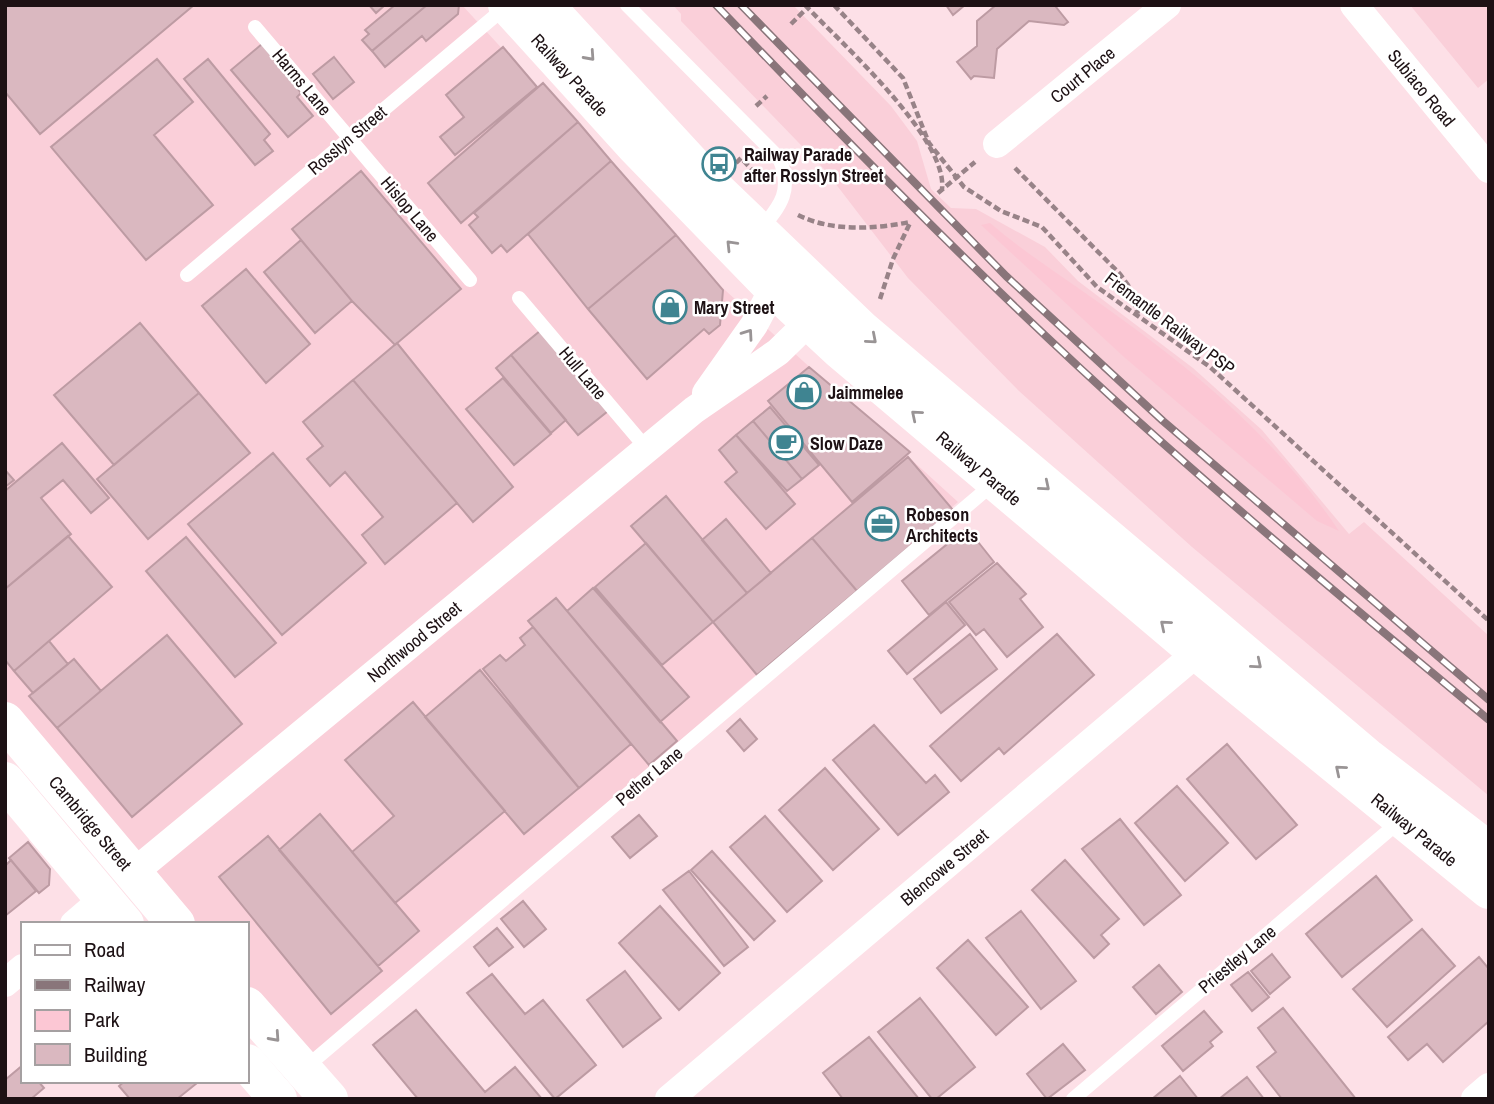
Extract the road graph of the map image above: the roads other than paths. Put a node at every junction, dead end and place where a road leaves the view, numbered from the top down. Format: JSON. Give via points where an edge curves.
{"nodes":[{"id":1,"x":507,"y":5,"type":"edge"},
{"id":2,"x":545,"y":5,"type":"edge"},
{"id":3,"x":627,"y":5,"type":"edge"},
{"id":4,"x":1167,"y":5,"type":"edge"},
{"id":5,"x":1354,"y":5,"type":"edge"},
{"id":6,"x":255,"y":27,"type":"dead end"},
{"id":7,"x":349,"y":138,"type":"junction"},
{"id":8,"x":997,"y":144,"type":"road end"},
{"id":9,"x":1489,"y":169,"type":"edge"},
{"id":10,"x":758,"y":232,"type":"junction"},
{"id":11,"x":187,"y":275,"type":"dead end"},
{"id":12,"x":781,"y":275,"type":"junction"},
{"id":13,"x":470,"y":280,"type":"dead end"},
{"id":14,"x":519,"y":298,"type":"dead end"},
{"id":15,"x":819,"y":312,"type":"junction"},
{"id":16,"x":694,"y":410,"type":"junction"},
{"id":17,"x":647,"y":449,"type":"junction"},
{"id":18,"x":995,"y":482,"type":"junction"},
{"id":19,"x":1209,"y":642,"type":"junction"},
{"id":20,"x":17,"y":735,"type":"edge"},
{"id":21,"x":5,"y":781,"type":"edge"},
{"id":22,"x":1401,"y":820,"type":"junction"},
{"id":23,"x":1489,"y":852,"type":"edge"},
{"id":24,"x":133,"y":873,"type":"junction"},
{"id":25,"x":1489,"y":890,"type":"edge"},
{"id":26,"x":114,"y":912,"type":"edge"},
{"id":27,"x":81,"y":922,"type":"edge"},
{"id":28,"x":174,"y":922,"type":"edge"},
{"id":29,"x":21,"y":970,"type":"edge"},
{"id":30,"x":5,"y":982,"type":"edge"},
{"id":31,"x":248,"y":1007,"type":"edge"},
{"id":32,"x":248,"y":1064,"type":"edge"},
{"id":33,"x":303,"y":1069,"type":"junction"},
{"id":34,"x":1489,"y":1087,"type":"edge"},
{"id":35,"x":274,"y":1097,"type":"edge"},
{"id":36,"x":329,"y":1099,"type":"edge"},
{"id":37,"x":669,"y":1099,"type":"edge"},
{"id":38,"x":1073,"y":1099,"type":"edge"},
{"id":39,"x":1475,"y":1099,"type":"edge"}],
"edges":[{"from":1,"to":7,"type":"lane","name":"Rosslyn Street"},
{"from":12,"to":1,"type":"main road","name":"Railway Parade","one_way":true,"via":[[635,146]]},
{"from":2,"to":10,"type":"main road","name":"Railway Parade","one_way":true,"via":[[649,121]]},
{"from":3,"to":10,"type":"lane","via":[[779,158],[786,192]]},
{"from":4,"to":8,"type":"street","name":"Court Place"},
{"from":5,"to":9,"type":"street","name":"Subiaco Road"},
{"from":6,"to":7,"type":"lane","name":"Harms Lane"},
{"from":7,"to":11,"type":"lane","name":"Rosslyn Street"},
{"from":7,"to":13,"type":"lane","name":"Hislop Lane"},
{"from":10,"to":12,"type":"main road","name":"Railway Parade"},
{"from":12,"to":15,"type":"main road","name":"Railway Parade"},
{"from":16,"to":12,"type":"street","name":"Northwood Street","one_way":true,"via":[[754,325]]},
{"from":14,"to":17,"type":"lane","name":"Hull Lane"},
{"from":15,"to":16,"type":"street","name":"Northwood Street","via":[[778,352]]},
{"from":18,"to":15,"type":"main road","name":"Railway Parade","one_way":true},
{"from":15,"to":19,"type":"main road","name":"Railway Parade","one_way":true},
{"from":16,"to":17,"type":"street","name":"Northwood Street"},
{"from":17,"to":24,"type":"street","name":"Northwood Street"},
{"from":19,"to":18,"type":"main road","name":"Railway Parade","one_way":true},
{"from":18,"to":33,"type":"lane","name":"Pether Lane"},
{"from":22,"to":19,"type":"main road","name":"Railway Parade","one_way":true},
{"from":19,"to":23,"type":"main road","name":"Railway Parade","one_way":true},
{"from":19,"to":37,"type":"street","name":"Blencowe Street"},
{"from":20,"to":24,"type":"main road","name":"Cambridge Street"},
{"from":20,"to":26,"type":"main road","via":[[62,812],[107,866]]},
{"from":21,"to":26,"type":"main road"},
{"from":22,"to":25,"type":"main road","name":"Railway Parade"},
{"from":22,"to":38,"type":"lane","name":"Priestley Lane"},
{"from":24,"to":28,"type":"main road","name":"Cambridge Street"},
{"from":26,"to":27,"type":"street"},
{"from":29,"to":30,"type":"street"},
{"from":31,"to":33,"type":"main road","one_way":true},
{"from":32,"to":35,"type":"main road"},
{"from":33,"to":36,"type":"main road"},
{"from":34,"to":39,"type":"street"}]}
